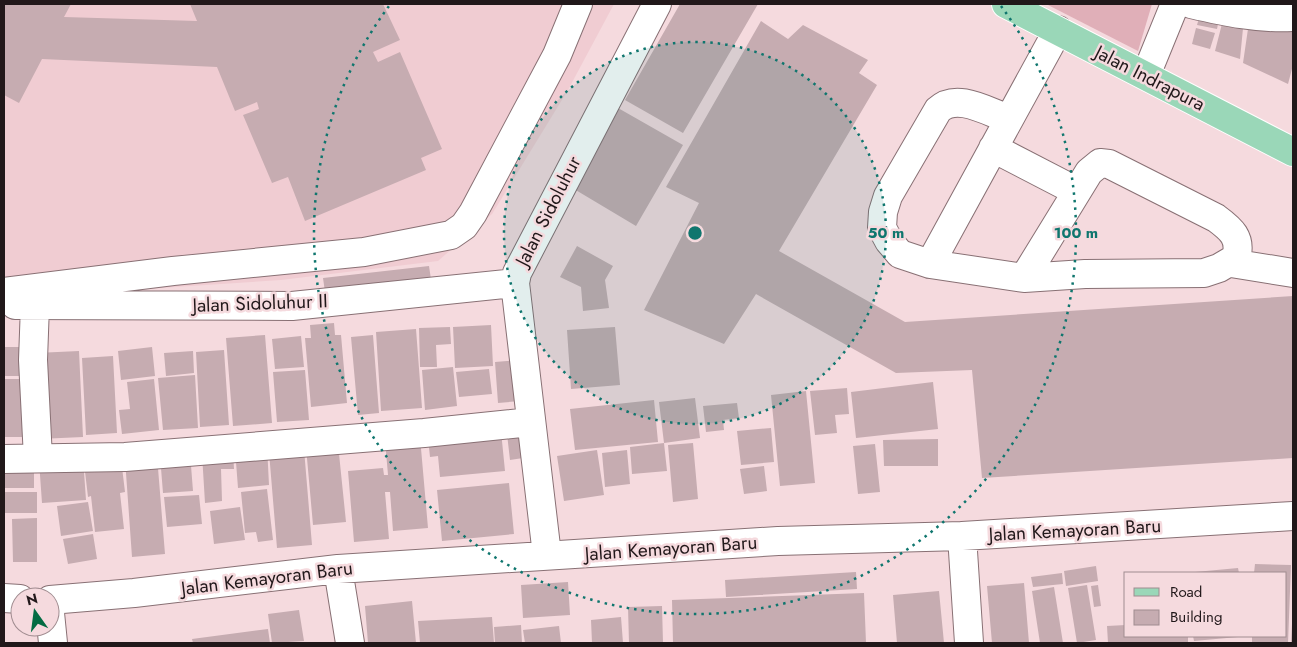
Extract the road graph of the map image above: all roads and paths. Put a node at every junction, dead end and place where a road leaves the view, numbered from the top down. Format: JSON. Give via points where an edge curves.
{"nodes":[{"id":1,"x":578,"y":4,"type":"edge"},
{"id":2,"x":656,"y":4,"type":"edge"},
{"id":3,"x":1006,"y":4,"type":"edge"},
{"id":4,"x":1175,"y":4,"type":"edge"},
{"id":5,"x":1191,"y":4,"type":"edge"},
{"id":6,"x":1293,"y":17,"type":"edge"},
{"id":7,"x":1058,"y":30,"type":"junction"},
{"id":8,"x":1146,"y":75,"type":"junction"},
{"id":9,"x":1009,"y":120,"type":"junction"},
{"id":10,"x":994,"y":148,"type":"junction"},
{"id":11,"x":1293,"y":152,"type":"edge"},
{"id":12,"x":1076,"y":191,"type":"junction"},
{"id":13,"x":1231,"y":263,"type":"junction"},
{"id":14,"x":930,"y":264,"type":"junction"},
{"id":15,"x":1293,"y":273,"type":"edge"},
{"id":16,"x":1024,"y":278,"type":"junction"},
{"id":17,"x":515,"y":283,"type":"junction"},
{"id":18,"x":4,"y":292,"type":"edge"},
{"id":19,"x":4,"y":305,"type":"edge"},
{"id":20,"x":35,"y":305,"type":"junction"},
{"id":21,"x":531,"y":422,"type":"junction"},
{"id":22,"x":38,"y":458,"type":"junction"},
{"id":23,"x":4,"y":459,"type":"edge"},
{"id":24,"x":1293,"y":516,"type":"edge"},
{"id":25,"x":962,"y":536,"type":"junction"},
{"id":26,"x":547,"y":556,"type":"junction"},
{"id":27,"x":338,"y":569,"type":"junction"},
{"id":28,"x":60,"y":599,"type":"edge"},
{"id":29,"x":350,"y":643,"type":"edge"},
{"id":30,"x":969,"y":643,"type":"edge"}],
"edges":[{"from":1,"to":18,"type":"street","via":[[557,54],[473,213],[464,226],[451,235],[364,252]]},
{"from":2,"to":17,"type":"street","name":"Jalan Sidoluhur","via":[[521,262]]},
{"from":3,"to":7,"type":"main road","name":"Jalan Indrapura"},
{"from":4,"to":8,"type":"street"},
{"from":5,"to":6,"type":"street","via":[[1238,15]]},
{"from":7,"to":8,"type":"main road","name":"Jalan Indrapura"},
{"from":7,"to":9,"type":"street"},
{"from":8,"to":11,"type":"main road","name":"Jalan Indrapura"},
{"from":9,"to":10,"type":"street"},
{"from":9,"to":14,"type":"street","via":[[970,104],[945,103],[888,196],[882,228],[889,242],[900,254]]},
{"from":10,"to":12,"type":"street"},
{"from":10,"to":14,"type":"street"},
{"from":12,"to":13,"type":"street","via":[[1094,167],[1109,164],[1230,228],[1238,240],[1238,251]]},
{"from":12,"to":16,"type":"street"},
{"from":13,"to":15,"type":"street"},
{"from":13,"to":16,"type":"street","via":[[1204,273]]},
{"from":14,"to":16,"type":"street"},
{"from":17,"to":20,"type":"street","name":"Jalan Sidoluhur II","via":[[292,306]]},
{"from":17,"to":21,"type":"street","name":"Jalan Sidoluhur"},
{"from":19,"to":20,"type":"street","name":"Jalan Sidoluhur II"},
{"from":20,"to":22,"type":"street","via":[[33,360]]},
{"from":21,"to":22,"type":"street","via":[[125,457]]},
{"from":21,"to":26,"type":"street","name":"Jalan Sidoluhur"},
{"from":22,"to":23,"type":"street"},
{"from":24,"to":25,"type":"street","name":"Jalan Kemayoran Baru"},
{"from":25,"to":26,"type":"street","name":"Jalan Kemayoran Baru","via":[[778,541]]},
{"from":25,"to":30,"type":"street"},
{"from":26,"to":27,"type":"street","name":"Jalan Kemayoran Baru"},
{"from":27,"to":28,"type":"street","name":"Jalan Kemayoran Baru"},
{"from":27,"to":29,"type":"street"}]}
